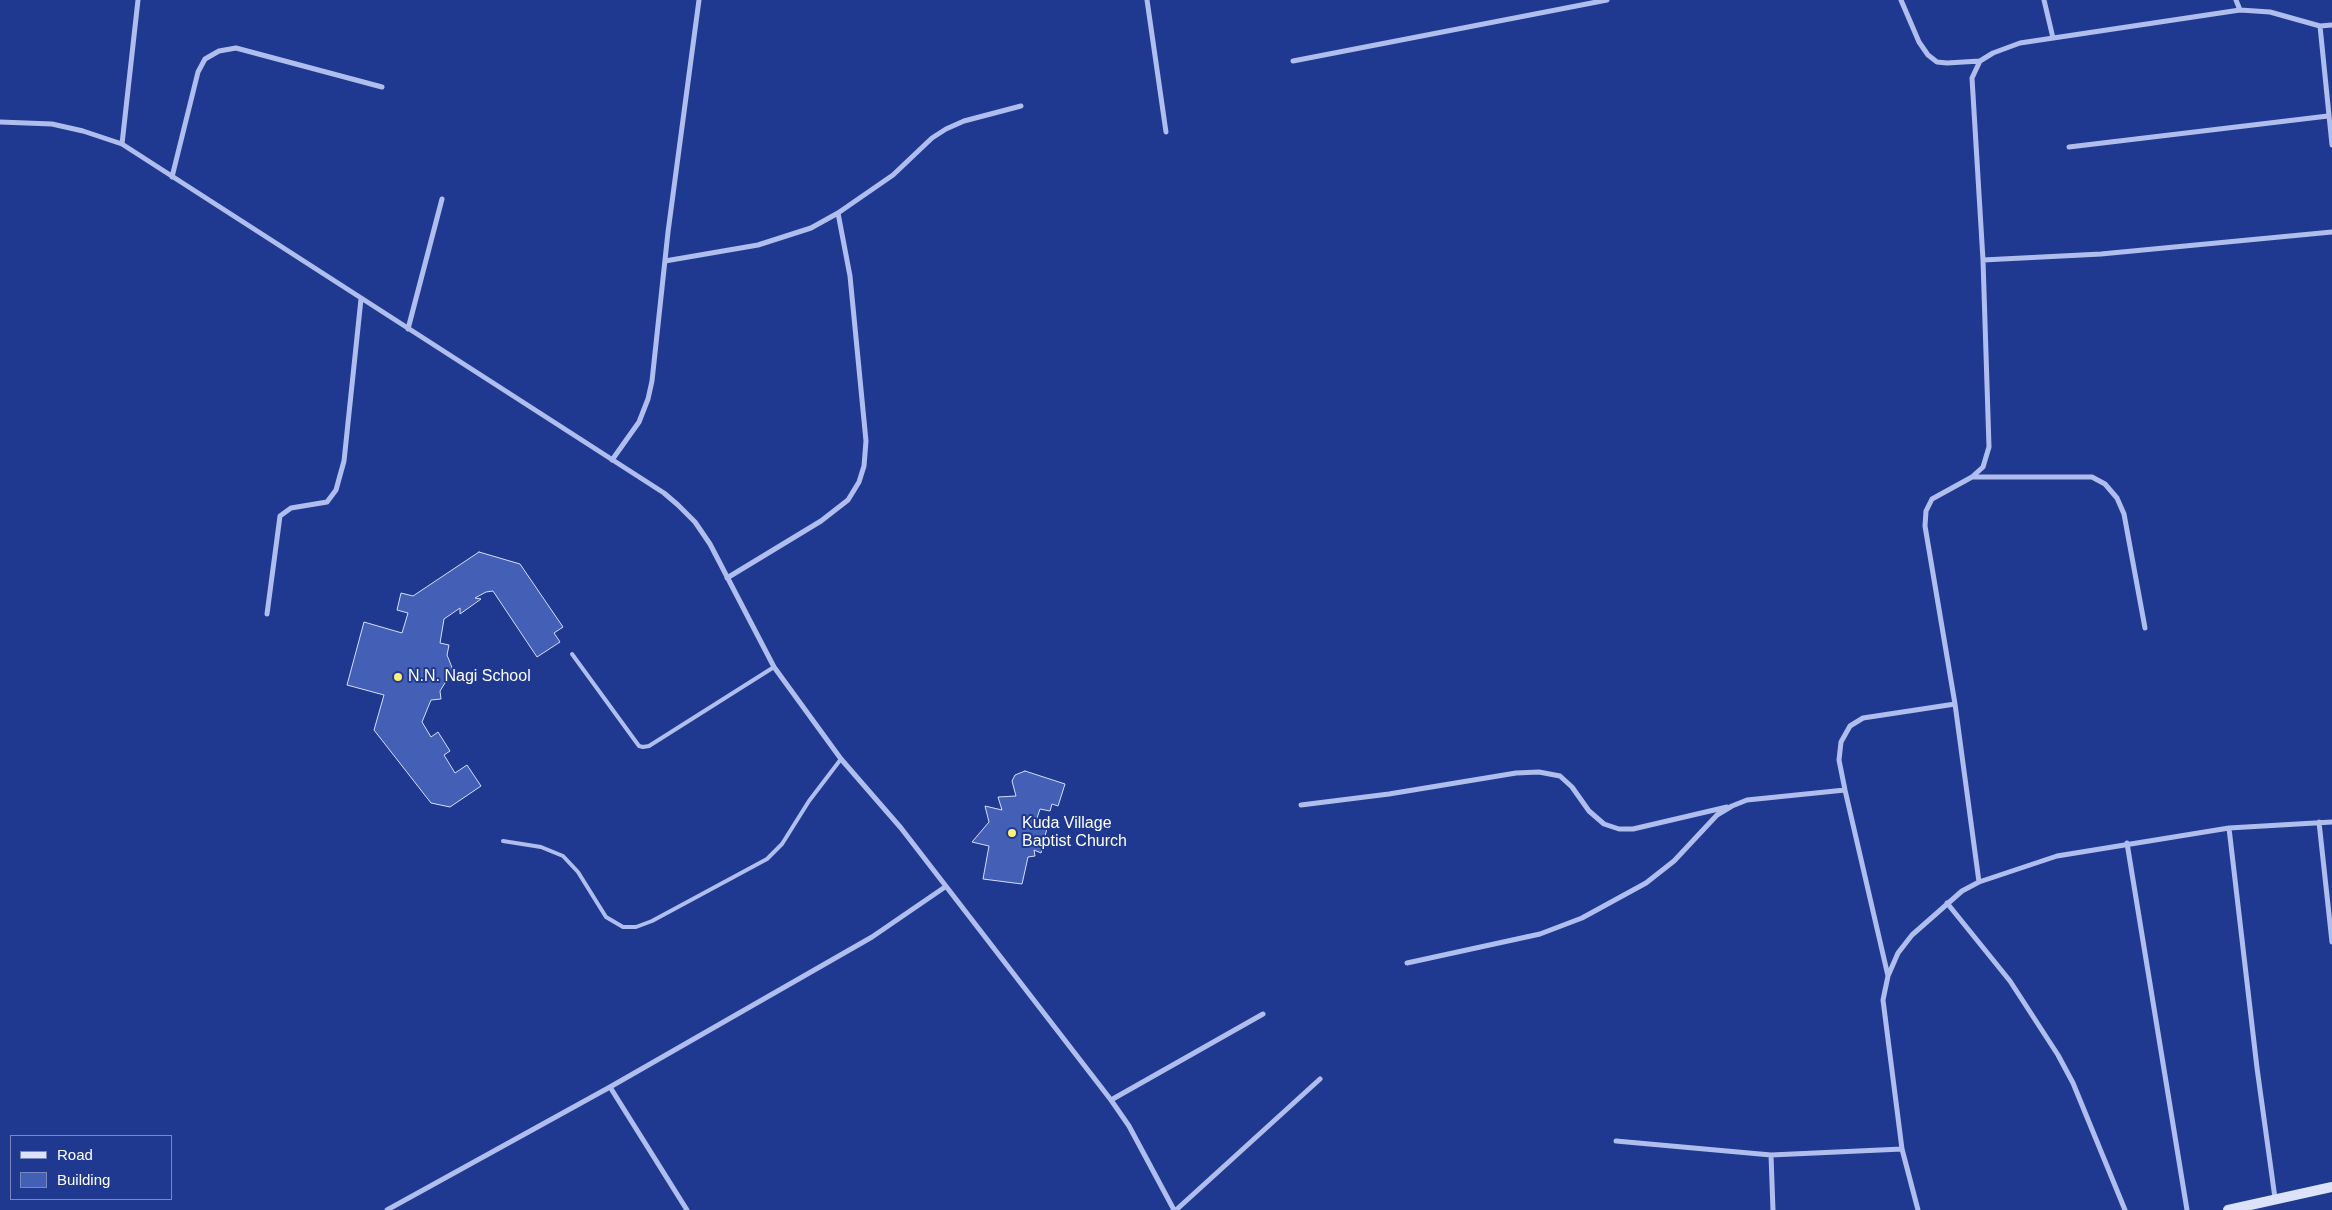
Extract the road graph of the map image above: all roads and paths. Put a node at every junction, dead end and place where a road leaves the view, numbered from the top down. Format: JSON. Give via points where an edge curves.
{"nodes":[{"id":1,"x":138,"y":0,"type":"edge"},
{"id":2,"x":700,"y":0,"type":"edge"},
{"id":3,"x":1147,"y":0,"type":"edge"},
{"id":4,"x":1607,"y":0,"type":"edge"},
{"id":5,"x":1901,"y":0,"type":"edge"},
{"id":6,"x":2044,"y":0,"type":"edge"},
{"id":7,"x":2236,"y":0,"type":"edge"},
{"id":8,"x":2240,"y":10,"type":"junction"},
{"id":9,"x":2332,"y":25,"type":"edge"},
{"id":10,"x":2320,"y":26,"type":"junction"},
{"id":11,"x":2053,"y":38,"type":"junction"},
{"id":12,"x":1293,"y":61,"type":"dead end"},
{"id":13,"x":1980,"y":61,"type":"junction"},
{"id":14,"x":382,"y":87,"type":"dead end"},
{"id":15,"x":1021,"y":106,"type":"dead end"},
{"id":16,"x":2328,"y":116,"type":"junction"},
{"id":17,"x":0,"y":122,"type":"edge"},
{"id":18,"x":1166,"y":132,"type":"dead end"},
{"id":19,"x":122,"y":144,"type":"junction"},
{"id":20,"x":2332,"y":146,"type":"edge"},
{"id":21,"x":2069,"y":147,"type":"dead end"},
{"id":22,"x":172,"y":177,"type":"junction"},
{"id":23,"x":442,"y":199,"type":"dead end"},
{"id":24,"x":838,"y":213,"type":"junction"},
{"id":25,"x":2332,"y":232,"type":"edge"},
{"id":26,"x":1983,"y":260,"type":"junction"},
{"id":27,"x":665,"y":261,"type":"junction"},
{"id":28,"x":361,"y":299,"type":"junction"},
{"id":29,"x":408,"y":329,"type":"junction"},
{"id":30,"x":612,"y":460,"type":"junction"},
{"id":31,"x":1972,"y":478,"type":"junction"},
{"id":32,"x":727,"y":578,"type":"junction"},
{"id":33,"x":267,"y":614,"type":"dead end"},
{"id":34,"x":2145,"y":628,"type":"dead end"},
{"id":35,"x":572,"y":654,"type":"dead end"},
{"id":36,"x":774,"y":667,"type":"junction"},
{"id":37,"x":1955,"y":704,"type":"junction"},
{"id":38,"x":840,"y":759,"type":"junction"},
{"id":39,"x":1845,"y":790,"type":"junction"},
{"id":40,"x":1301,"y":805,"type":"dead end"},
{"id":41,"x":1732,"y":806,"type":"junction"},
{"id":42,"x":2318,"y":822,"type":"junction"},
{"id":43,"x":2332,"y":822,"type":"edge"},
{"id":44,"x":2229,"y":828,"type":"junction"},
{"id":45,"x":503,"y":841,"type":"dead end"},
{"id":46,"x":2127,"y":843,"type":"junction"},
{"id":47,"x":1979,"y":882,"type":"junction"},
{"id":48,"x":945,"y":887,"type":"junction"},
{"id":49,"x":1947,"y":903,"type":"junction"},
{"id":50,"x":2332,"y":942,"type":"edge"},
{"id":51,"x":1407,"y":962,"type":"dead end"},
{"id":52,"x":1888,"y":976,"type":"junction"},
{"id":53,"x":1263,"y":1014,"type":"dead end"},
{"id":54,"x":1320,"y":1079,"type":"dead end"},
{"id":55,"x":610,"y":1087,"type":"junction"},
{"id":56,"x":1111,"y":1100,"type":"junction"},
{"id":57,"x":1616,"y":1141,"type":"dead end"},
{"id":58,"x":1902,"y":1149,"type":"junction"},
{"id":59,"x":1771,"y":1155,"type":"junction"},
{"id":60,"x":2332,"y":1186,"type":"edge"},
{"id":61,"x":2275,"y":1198,"type":"junction"},
{"id":62,"x":387,"y":1210,"type":"edge"},
{"id":63,"x":687,"y":1210,"type":"edge"},
{"id":64,"x":1175,"y":1210,"type":"edge"},
{"id":65,"x":1773,"y":1210,"type":"edge"},
{"id":66,"x":1918,"y":1210,"type":"edge"},
{"id":67,"x":2125,"y":1210,"type":"edge"},
{"id":68,"x":2187,"y":1210,"type":"edge"},
{"id":69,"x":2228,"y":1210,"type":"edge"}],
"edges":[{"from":1,"to":19,"type":"street"},
{"from":2,"to":27,"type":"street"},
{"from":3,"to":18,"type":"street"},
{"from":4,"to":12,"type":"street"},
{"from":5,"to":13,"type":"street","via":[[1919,42],[1937,62]]},
{"from":6,"to":11,"type":"street"},
{"from":7,"to":8,"type":"street"},
{"from":8,"to":10,"type":"street","via":[[2270,12]]},
{"from":8,"to":11,"type":"street"},
{"from":9,"to":10,"type":"street"},
{"from":10,"to":16,"type":"street"},
{"from":11,"to":13,"type":"street","via":[[2020,43],[1992,52]]},
{"from":13,"to":26,"type":"street","via":[[1972,78]]},
{"from":14,"to":22,"type":"street","via":[[236,48],[219,51],[205,59],[198,72]]},
{"from":15,"to":24,"type":"street","via":[[946,129],[893,175]]},
{"from":16,"to":20,"type":"street"},
{"from":16,"to":21,"type":"street"},
{"from":17,"to":19,"type":"street","via":[[52,124]]},
{"from":19,"to":22,"type":"street"},
{"from":22,"to":28,"type":"street"},
{"from":23,"to":29,"type":"street"},
{"from":24,"to":27,"type":"street","via":[[810,228],[758,244]]},
{"from":24,"to":32,"type":"street","via":[[850,276],[866,441],[864,466],[848,500],[821,522]]},
{"from":25,"to":26,"type":"street","via":[[2101,254]]},
{"from":26,"to":31,"type":"street","via":[[1989,447],[1983,467]]},
{"from":27,"to":30,"type":"street","via":[[656,357],[648,399],[639,422]]},
{"from":28,"to":29,"type":"street"},
{"from":28,"to":33,"type":"street","via":[[344,461],[336,490],[327,502],[291,508],[280,516]]},
{"from":29,"to":30,"type":"street"},
{"from":30,"to":32,"type":"street","via":[[678,505],[695,522]]},
{"from":31,"to":34,"type":"street","via":[[2092,477],[2105,484],[2117,498],[2124,514]]},
{"from":31,"to":37,"type":"street","via":[[1932,499],[1924,526]]},
{"from":32,"to":36,"type":"street"},
{"from":35,"to":36,"type":"lane","via":[[639,746],[643,747]]},
{"from":36,"to":38,"type":"street"},
{"from":37,"to":39,"type":"street","via":[[1863,718],[1850,726],[1840,742]]},
{"from":37,"to":47,"type":"street"},
{"from":38,"to":45,"type":"lane","via":[[782,844],[767,859],[636,927],[623,928],[606,917],[578,872],[563,856],[542,847]]},
{"from":38,"to":48,"type":"street","via":[[901,828]]},
{"from":39,"to":41,"type":"street","via":[[1747,800]]},
{"from":39,"to":52,"type":"street"},
{"from":40,"to":41,"type":"street","via":[[1539,772],[1560,776],[1604,824],[1619,829],[1633,829]]},
{"from":41,"to":51,"type":"street","via":[[1717,815],[1674,862],[1646,883],[1582,918],[1540,934]]},
{"from":42,"to":43,"type":"street"},
{"from":42,"to":44,"type":"street"},
{"from":42,"to":50,"type":"street"},
{"from":44,"to":46,"type":"street"},
{"from":44,"to":61,"type":"street"},
{"from":46,"to":47,"type":"street","via":[[2057,856]]},
{"from":46,"to":68,"type":"street"},
{"from":47,"to":49,"type":"street"},
{"from":48,"to":55,"type":"street","via":[[872,937]]},
{"from":48,"to":56,"type":"street"},
{"from":49,"to":52,"type":"street","via":[[1912,935],[1898,953]]},
{"from":49,"to":67,"type":"street","via":[[2010,981],[2058,1055],[2073,1083]]},
{"from":52,"to":58,"type":"street","via":[[1883,1000]]},
{"from":53,"to":56,"type":"street"},
{"from":54,"to":64,"type":"street"},
{"from":55,"to":62,"type":"street"},
{"from":55,"to":63,"type":"street"},
{"from":56,"to":64,"type":"street"},
{"from":57,"to":59,"type":"street"},
{"from":58,"to":59,"type":"street"},
{"from":58,"to":66,"type":"street"},
{"from":59,"to":65,"type":"street"},
{"from":60,"to":61,"type":"main road"},
{"from":61,"to":69,"type":"main road"}]}
